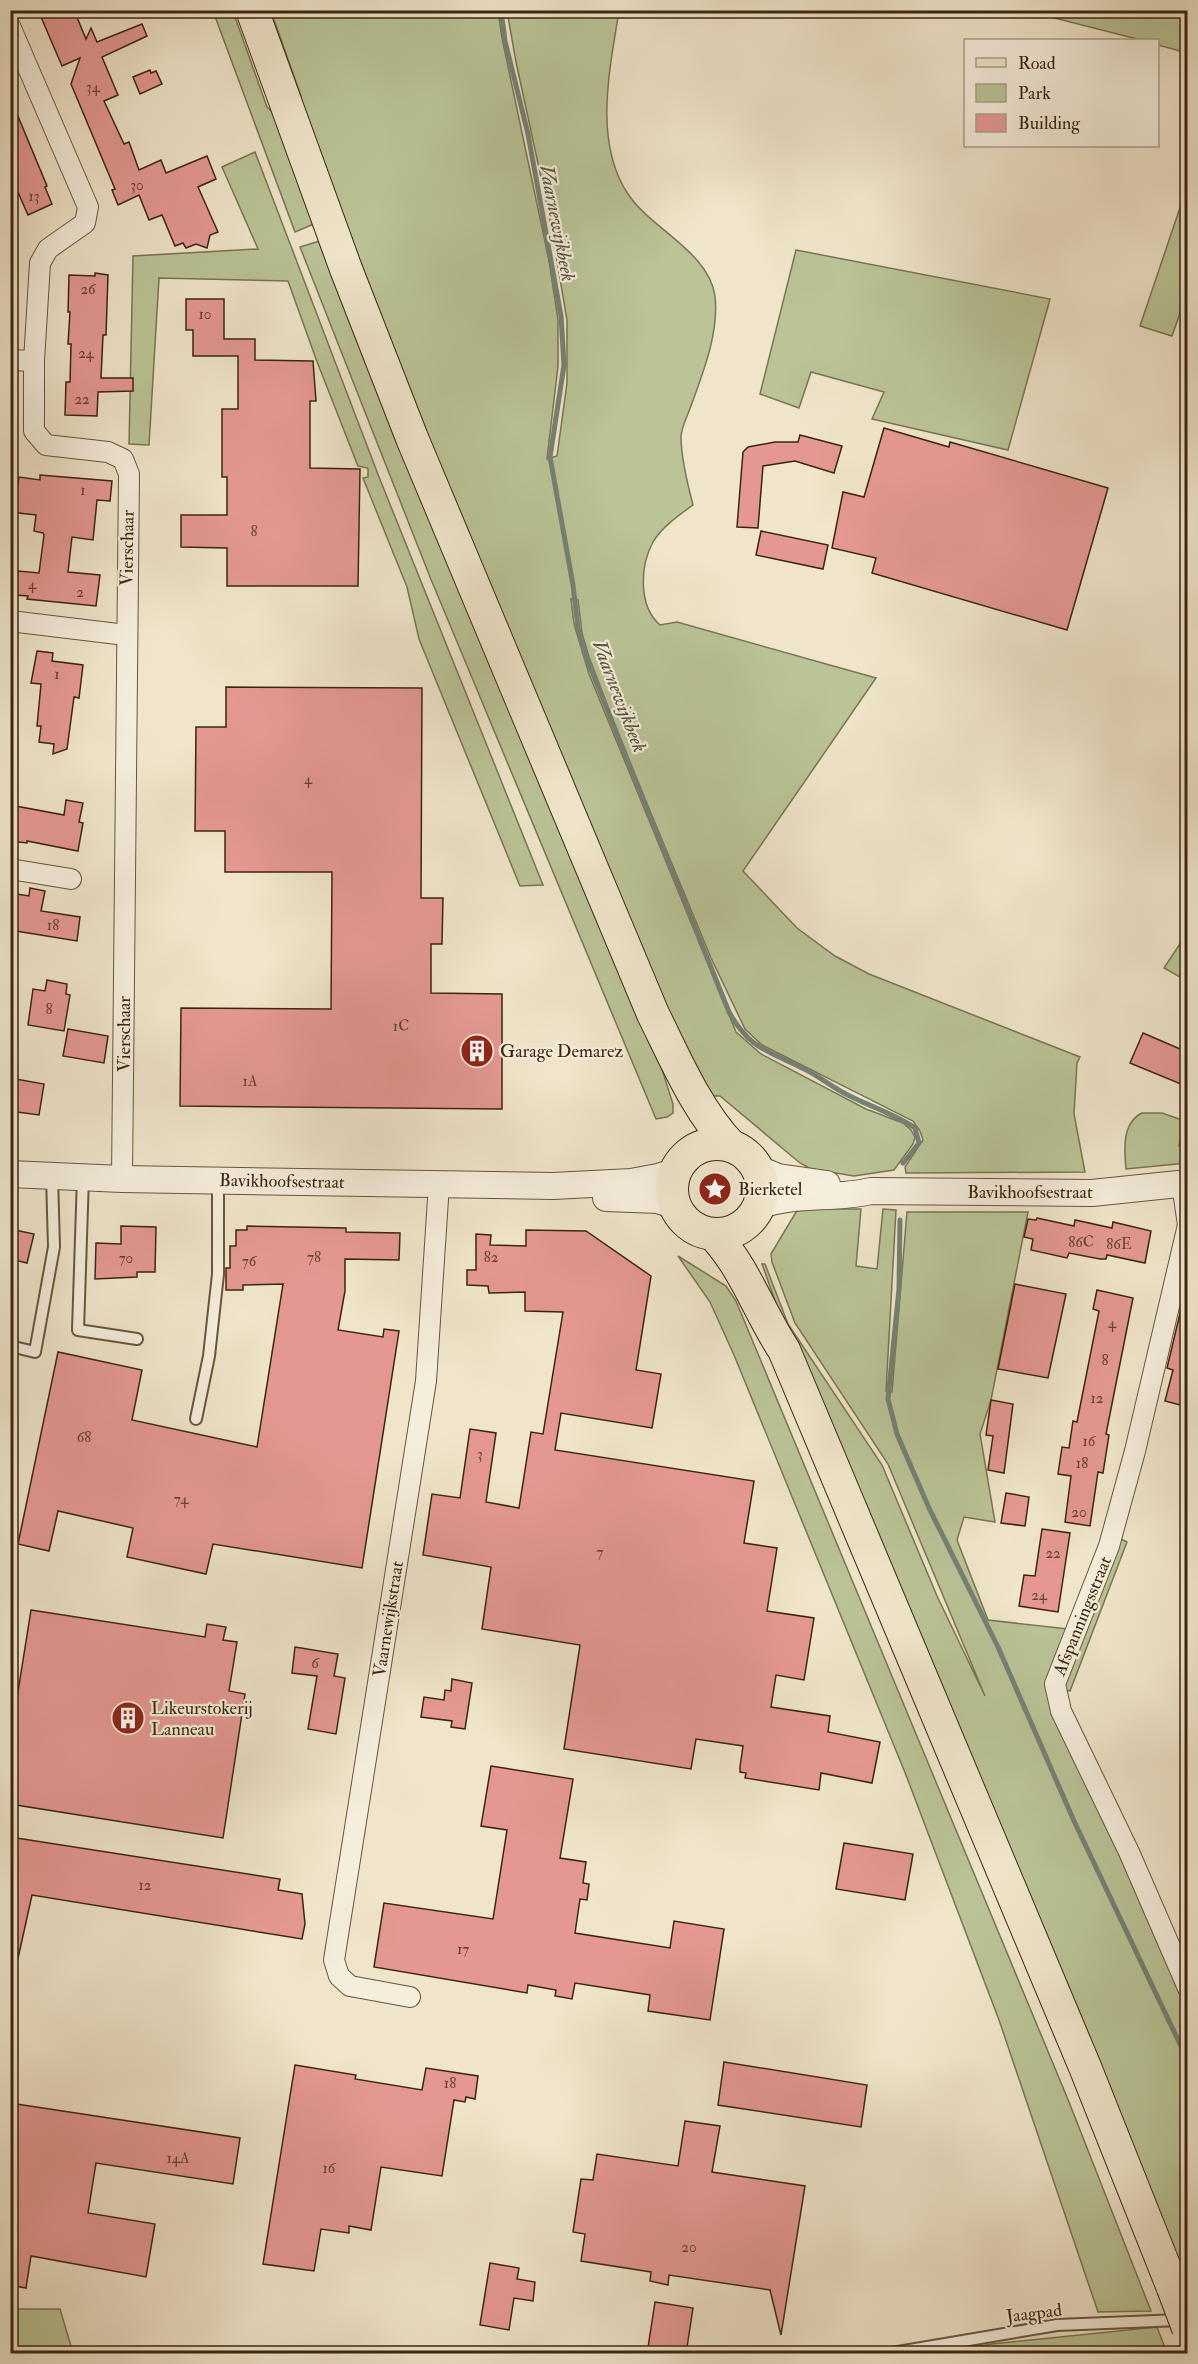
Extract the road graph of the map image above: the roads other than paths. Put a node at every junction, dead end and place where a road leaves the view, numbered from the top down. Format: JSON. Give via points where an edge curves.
{"nodes":[{"id":1,"x":252,"y":10,"type":"edge"},
{"id":2,"x":10,"y":26,"type":"edge"},
{"id":3,"x":10,"y":360,"type":"edge"},
{"id":4,"x":34,"y":361,"type":"junction"},
{"id":5,"x":10,"y":621,"type":"edge"},
{"id":6,"x":126,"y":635,"type":"junction"},
{"id":7,"x":10,"y":869,"type":"edge"},
{"id":8,"x":70,"y":879,"type":"dead end"},
{"id":9,"x":653,"y":1014,"type":"junction"},
{"id":10,"x":731,"y":1146,"type":"junction"},
{"id":11,"x":681,"y":1163,"type":"junction"},
{"id":12,"x":756,"y":1168,"type":"junction"},
{"id":13,"x":10,"y":1174,"type":"edge"},
{"id":14,"x":52,"y":1176,"type":"junction"},
{"id":15,"x":83,"y":1177,"type":"junction"},
{"id":16,"x":122,"y":1179,"type":"junction"},
{"id":17,"x":218,"y":1180,"type":"junction"},
{"id":18,"x":1185,"y":1183,"type":"edge"},
{"id":19,"x":439,"y":1184,"type":"junction"},
{"id":20,"x":553,"y":1186,"type":"junction"},
{"id":21,"x":872,"y":1191,"type":"junction"},
{"id":22,"x":675,"y":1206,"type":"junction"},
{"id":23,"x":752,"y":1214,"type":"junction"},
{"id":24,"x":1188,"y":1225,"type":"edge"},
{"id":25,"x":714,"y":1234,"type":"junction"},
{"id":26,"x":137,"y":1339,"type":"dead end"},
{"id":27,"x":10,"y":1346,"type":"edge"},
{"id":28,"x":784,"y":1350,"type":"junction"},
{"id":29,"x":196,"y":1419,"type":"dead end"},
{"id":30,"x":1188,"y":1988,"type":"edge"},
{"id":31,"x":410,"y":1997,"type":"dead end"},
{"id":32,"x":1188,"y":2320,"type":"edge"},
{"id":33,"x":1188,"y":2328,"type":"edge"},
{"id":34,"x":886,"y":2354,"type":"edge"}],
"edges":[{"from":1,"to":9,"type":"main road","via":[[345,269],[412,438]]},
{"from":2,"to":4,"type":"street","name":"Vierschaar","via":[[88,207],[85,223],[48,249],[40,263]]},
{"from":3,"to":4,"type":"street"},
{"from":4,"to":6,"type":"street","name":"Vierschaar","via":[[34,431],[46,445],[108,452],[123,459],[129,474]]},
{"from":5,"to":6,"type":"street"},
{"from":6,"to":16,"type":"street","name":"Vierschaar"},
{"from":7,"to":8,"type":"street"},
{"from":9,"to":10,"type":"main road","via":[[700,1105],[715,1130]]},
{"from":9,"to":11,"type":"main road","via":[[688,1127],[689,1140]]},
{"from":10,"to":11,"type":"main road","via":[[698,1148]]},
{"from":10,"to":12,"type":"main road","via":[[742,1151]]},
{"from":11,"to":20,"type":"street","name":"Bavikhoofsestraat","via":[[658,1177]]},
{"from":11,"to":22,"type":"main road","via":[[672,1189]]},
{"from":12,"to":21,"type":"street","name":"Bavikhoofsestraat","via":[[778,1177]]},
{"from":12,"to":23,"type":"main road","via":[[762,1197]]},
{"from":13,"to":14,"type":"street","name":"Bavikhoofsestraat"},
{"from":14,"to":15,"type":"street","name":"Bavikhoofsestraat"},
{"from":14,"to":27,"type":"lane","via":[[54,1247],[35,1352]]},
{"from":15,"to":16,"type":"street","name":"Bavikhoofsestraat"},
{"from":15,"to":26,"type":"lane","via":[[78,1330]]},
{"from":16,"to":17,"type":"street","name":"Bavikhoofsestraat"},
{"from":17,"to":19,"type":"street","name":"Bavikhoofsestraat"},
{"from":17,"to":29,"type":"lane","via":[[218,1274],[209,1356]]},
{"from":18,"to":21,"type":"street","name":"Bavikhoofsestraat","via":[[1092,1192]]},
{"from":18,"to":24,"type":"street","name":"Afspanningsstraat"},
{"from":19,"to":20,"type":"street","name":"Bavikhoofsestraat"},
{"from":19,"to":31,"type":"street","name":"Vaarnewijkstraat","via":[[426,1381],[334,1960],[339,1976],[350,1986]]},
{"from":20,"to":22,"type":"street","name":"Bavikhoofsestraat","via":[[595,1198],[658,1200]]},
{"from":21,"to":23,"type":"street","name":"Bavikhoofsestraat","via":[[777,1199]]},
{"from":22,"to":25,"type":"main road","via":[[689,1225]]},
{"from":23,"to":25,"type":"main road","via":[[726,1234]]},
{"from":23,"to":28,"type":"main road","via":[[757,1264]]},
{"from":24,"to":30,"type":"street","name":"Afspanningsstraat","via":[[1109,1546],[1055,1684],[1061,1711],[1129,1852]]},
{"from":25,"to":28,"type":"main road","via":[[741,1270]]},
{"from":28,"to":33,"type":"main road","bridge":true,"via":[[1085,2067]]},
{"from":32,"to":34,"type":"lane","name":"Jaagpad","via":[[1057,2325]]}]}
